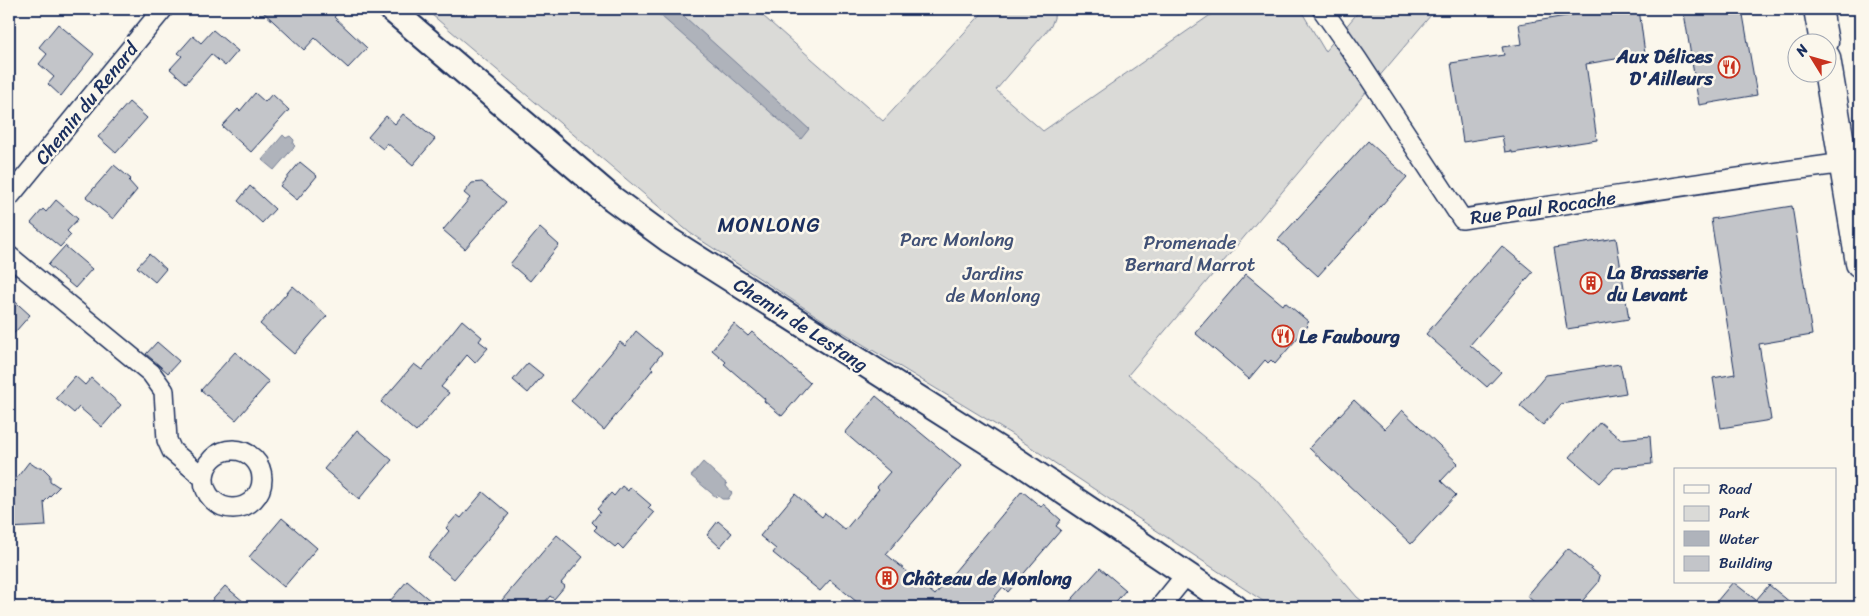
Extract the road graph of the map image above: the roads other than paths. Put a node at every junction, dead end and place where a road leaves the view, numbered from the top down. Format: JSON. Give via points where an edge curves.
{"nodes":[{"id":1,"x":163,"y":9,"type":"edge"},
{"id":2,"x":391,"y":9,"type":"edge"},
{"id":3,"x":1322,"y":9,"type":"edge"},
{"id":4,"x":1818,"y":9,"type":"edge"},
{"id":5,"x":1822,"y":32,"type":"edge"},
{"id":6,"x":1832,"y":82,"type":"edge"},
{"id":7,"x":1852,"y":162,"type":"edge"},
{"id":8,"x":9,"y":196,"type":"edge"},
{"id":9,"x":9,"y":256,"type":"edge"},
{"id":10,"x":1860,"y":263,"type":"edge"},
{"id":11,"x":204,"y":478,"type":"dead end"},
{"id":12,"x":1186,"y":575,"type":"junction"},
{"id":13,"x":1160,"y":607,"type":"edge"},
{"id":14,"x":1235,"y":607,"type":"edge"}],
"edges":[{"from":1,"to":8,"type":"street","name":"Chemin du Renard"},
{"from":2,"to":12,"type":"street","name":"Chemin de Lestang","via":[[613,199],[669,240],[1013,458]]},
{"from":3,"to":7,"type":"street","name":"Rue Paul Rocache","via":[[1462,219]]},
{"from":4,"to":5,"type":"main road"},
{"from":6,"to":7,"type":"main road"},
{"from":7,"to":10,"type":"main road"},
{"from":9,"to":11,"type":"street","via":[[151,373],[164,391],[167,440],[172,451]]},
{"from":12,"to":13,"type":"street"},
{"from":12,"to":14,"type":"street","name":"Chemin de Lestang"}]}
